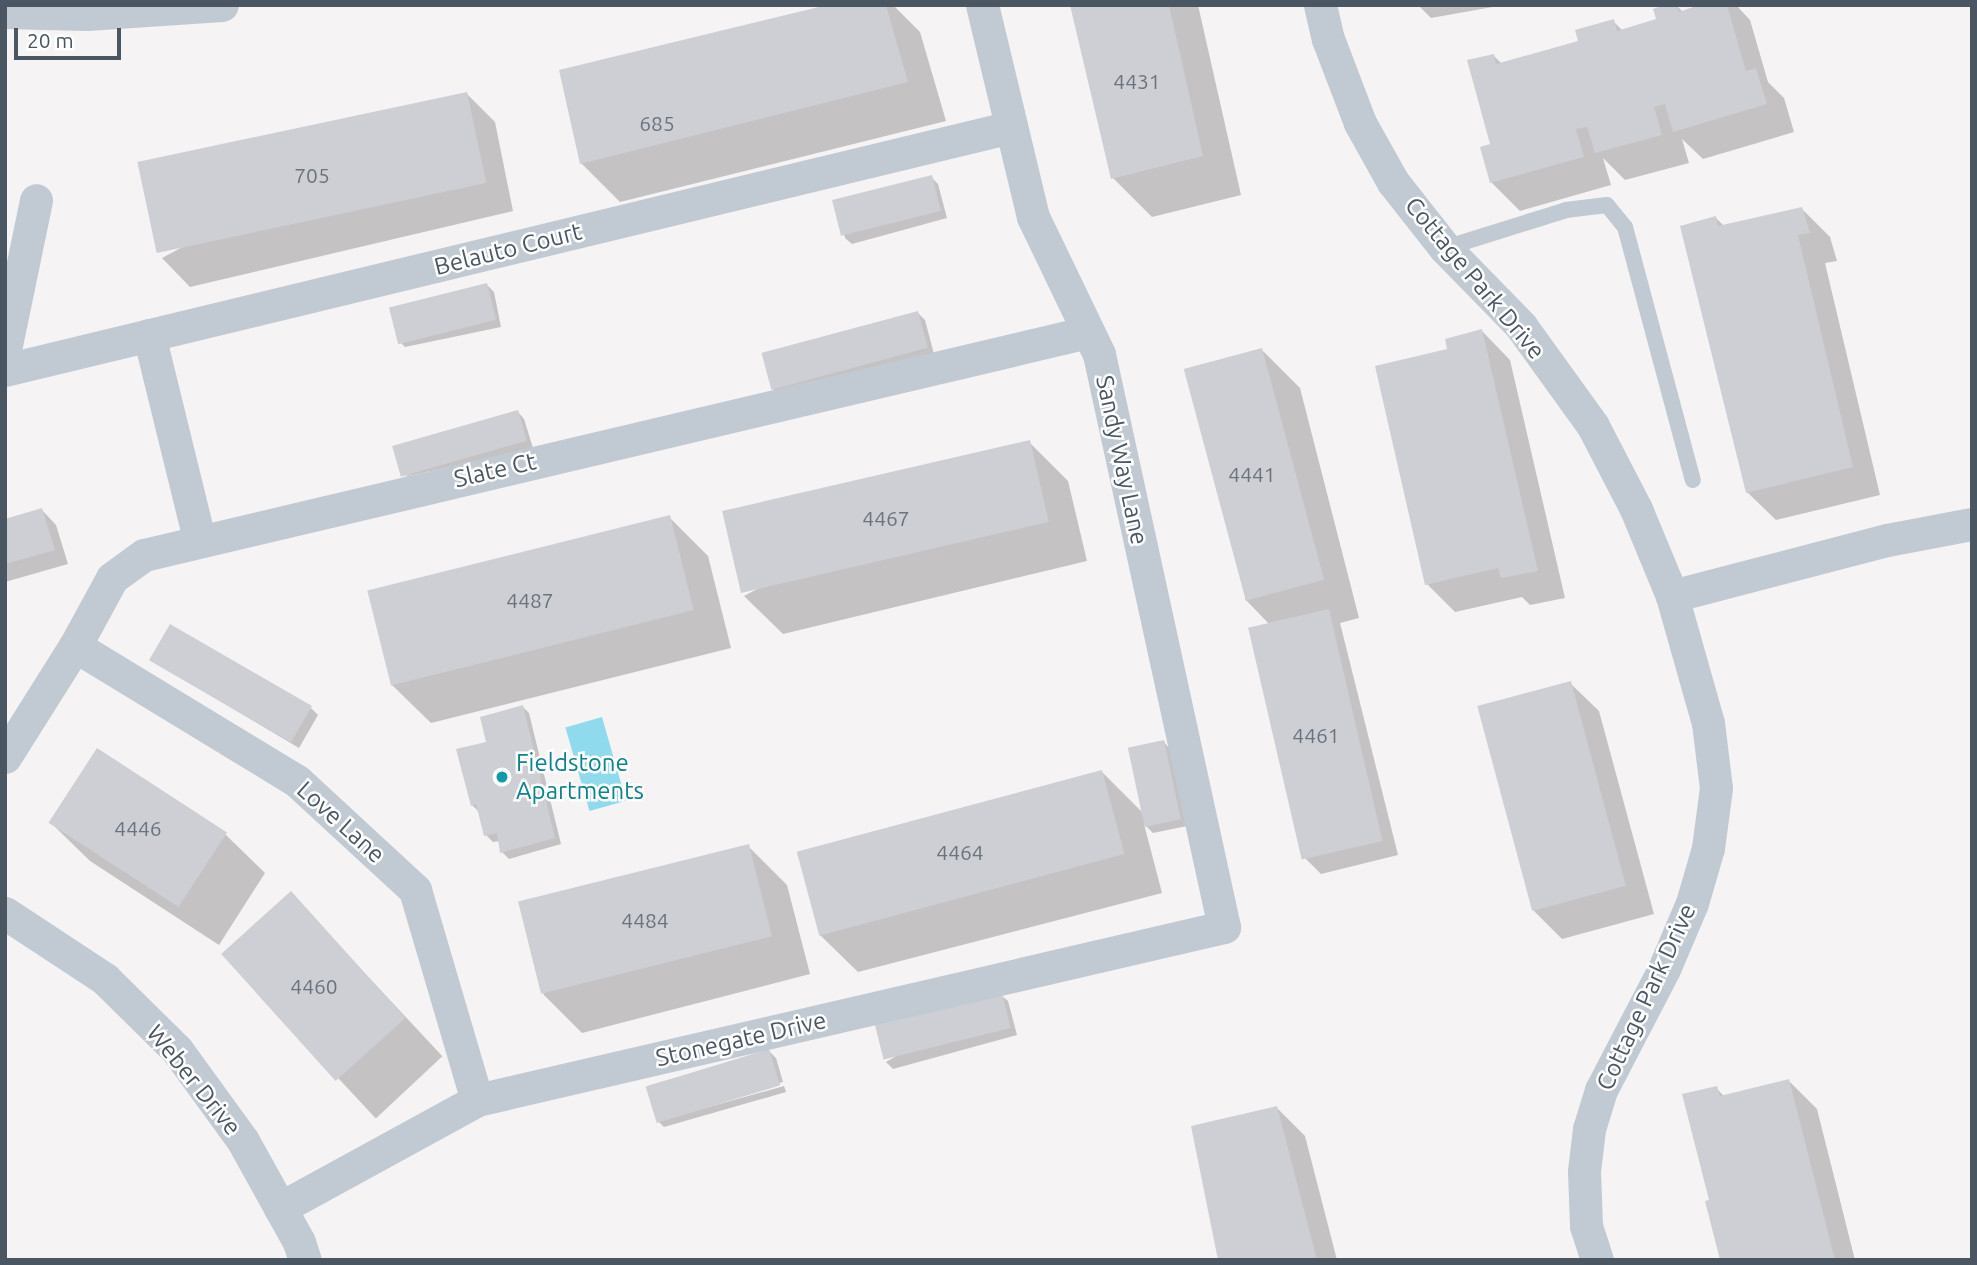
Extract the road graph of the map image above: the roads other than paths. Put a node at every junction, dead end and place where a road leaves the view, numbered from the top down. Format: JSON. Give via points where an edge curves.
{"nodes":[{"id":1,"x":222,"y":5,"type":"edge"},
{"id":2,"x":982,"y":5,"type":"edge"},
{"id":3,"x":1320,"y":5,"type":"edge"},
{"id":4,"x":5,"y":12,"type":"edge"},
{"id":5,"x":1011,"y":127,"type":"junction"},
{"id":6,"x":36,"y":200,"type":"dead end"},
{"id":7,"x":1445,"y":248,"type":"junction"},
{"id":8,"x":1088,"y":332,"type":"junction"},
{"id":9,"x":149,"y":335,"type":"junction"},
{"id":10,"x":5,"y":350,"type":"edge"},
{"id":11,"x":5,"y":370,"type":"edge"},
{"id":12,"x":1693,"y":480,"type":"dead end"},
{"id":13,"x":1966,"y":525,"type":"edge"},
{"id":14,"x":199,"y":539,"type":"junction"},
{"id":15,"x":1672,"y":596,"type":"junction"},
{"id":16,"x":75,"y":646,"type":"junction"},
{"id":17,"x":5,"y":757,"type":"edge"},
{"id":18,"x":5,"y":913,"type":"edge"},
{"id":19,"x":1224,"y":927,"type":"joint"},
{"id":20,"x":477,"y":1100,"type":"junction"},
{"id":21,"x":280,"y":1208,"type":"junction"},
{"id":22,"x":305,"y":1260,"type":"edge"},
{"id":23,"x":1597,"y":1260,"type":"edge"}],
"edges":[{"from":1,"to":4,"type":"street","via":[[87,14]]},
{"from":2,"to":5,"type":"street","name":"Sandy Way Lane"},
{"from":3,"to":7,"type":"street","name":"Cottage Park Drive","via":[[1360,123],[1393,182]]},
{"from":5,"to":8,"type":"street","name":"Sandy Way Lane","via":[[1033,217]]},
{"from":5,"to":9,"type":"street","name":"Belauto Court"},
{"from":6,"to":10,"type":"street"},
{"from":7,"to":12,"type":"lane","via":[[1566,210],[1607,205],[1625,227]]},
{"from":7,"to":15,"type":"street","name":"Cottage Park Drive","via":[[1521,326],[1593,426],[1636,509]]},
{"from":8,"to":14,"type":"street","name":"Slate Ct"},
{"from":8,"to":19,"type":"street","name":"Sandy Way Lane","via":[[1098,354]]},
{"from":9,"to":11,"type":"street","name":"Belauto Court"},
{"from":9,"to":14,"type":"street"},
{"from":13,"to":15,"type":"street","via":[[1887,540]]},
{"from":14,"to":16,"type":"street","name":"Slate Ct","via":[[144,555],[112,578]]},
{"from":15,"to":23,"type":"street","name":"Cottage Park Drive","via":[[1708,723],[1716,788],[1709,848],[1692,903],[1664,969],[1601,1090],[1589,1129],[1584,1171],[1586,1226]]},
{"from":16,"to":17,"type":"street","name":"Slate Ct"},
{"from":16,"to":20,"type":"street","name":"Love Lane","via":[[297,781],[415,890]]},
{"from":18,"to":21,"type":"street","name":"Weber Drive","via":[[105,979],[177,1051],[243,1141]]},
{"from":19,"to":20,"type":"street","name":"Stonegate Drive"},
{"from":20,"to":21,"type":"street","name":"Stonegate Drive"},
{"from":21,"to":22,"type":"street","name":"Weber Drive"}]}
